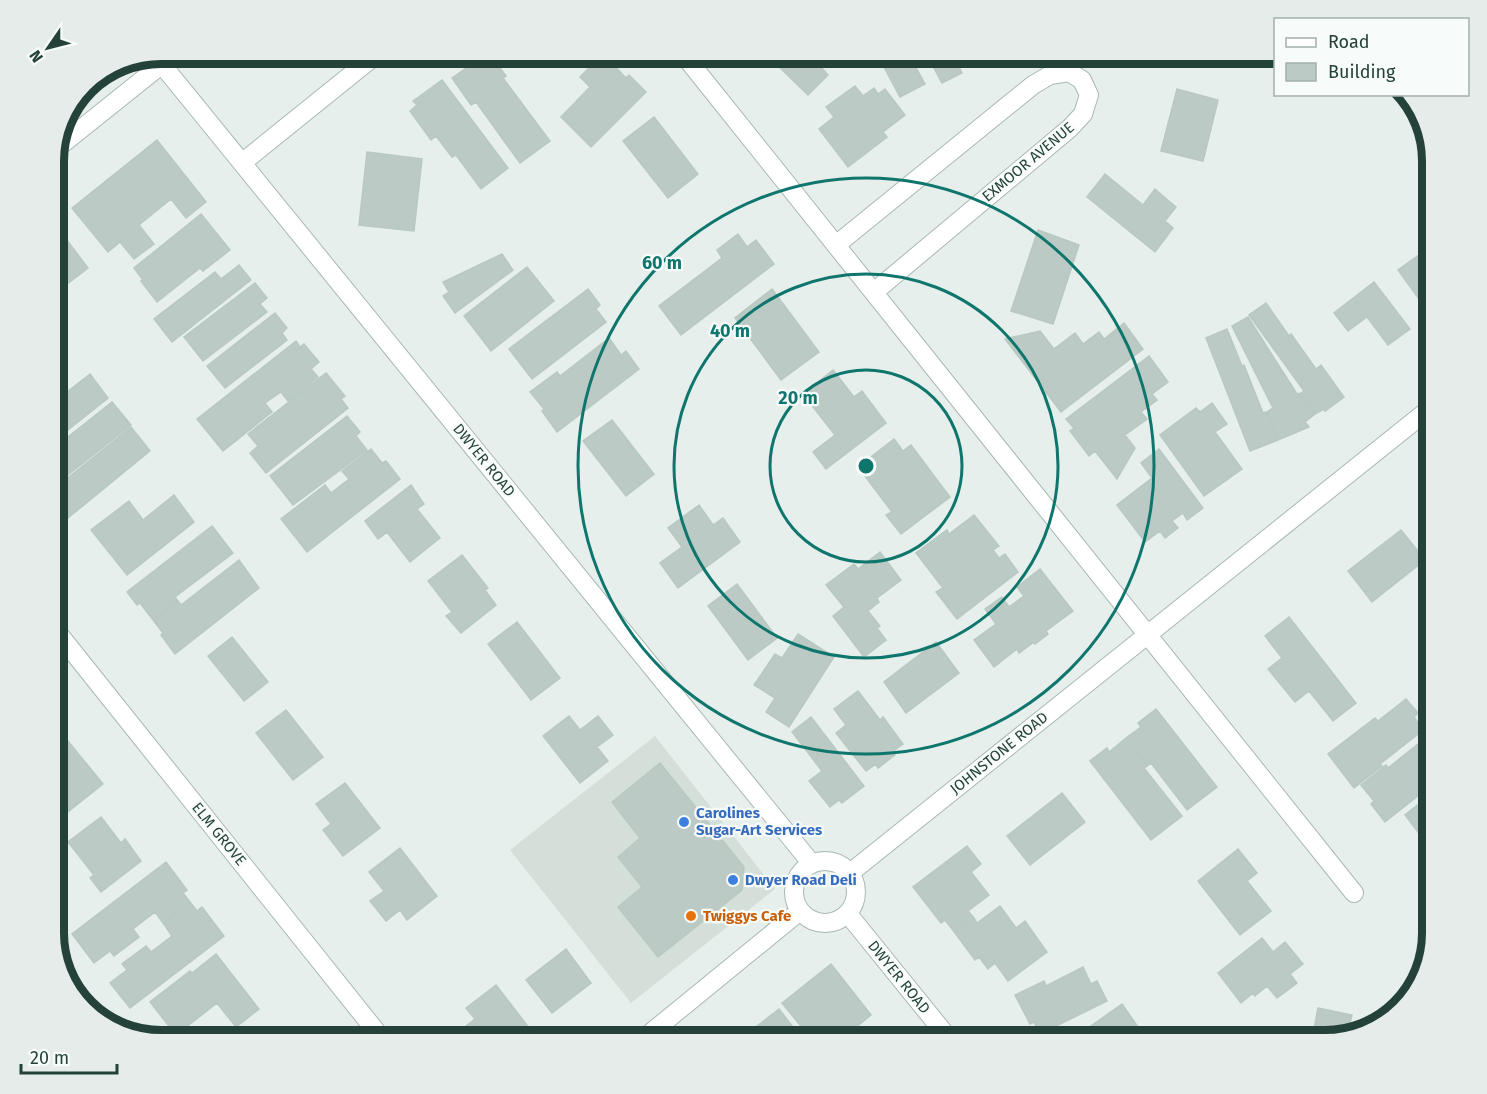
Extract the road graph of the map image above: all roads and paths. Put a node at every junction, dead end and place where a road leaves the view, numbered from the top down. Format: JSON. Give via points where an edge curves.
{"nodes":[{"id":1,"x":161,"y":64,"type":"edge"},
{"id":2,"x":365,"y":64,"type":"edge"},
{"id":3,"x":691,"y":64,"type":"edge"},
{"id":4,"x":152,"y":65,"type":"edge"},
{"id":5,"x":68,"y":139,"type":"edge"},
{"id":6,"x":243,"y":162,"type":"junction"},
{"id":7,"x":836,"y":245,"type":"junction"},
{"id":8,"x":874,"y":292,"type":"junction"},
{"id":9,"x":1422,"y":415,"type":"edge"},
{"id":10,"x":1147,"y":633,"type":"junction"},
{"id":11,"x":65,"y":642,"type":"edge"},
{"id":12,"x":812,"y":864,"type":"junction"},
{"id":13,"x":850,"y":873,"type":"junction"},
{"id":14,"x":1354,"y":893,"type":"dead end"},
{"id":15,"x":800,"y":911,"type":"junction"},
{"id":16,"x":848,"y":914,"type":"junction"},
{"id":17,"x":375,"y":1030,"type":"edge"},
{"id":18,"x":654,"y":1030,"type":"edge"},
{"id":19,"x":942,"y":1030,"type":"edge"}],
"edges":[{"from":1,"to":6,"type":"street","name":"DWYER ROAD"},
{"from":2,"to":6,"type":"street"},
{"from":3,"to":7,"type":"street"},
{"from":4,"to":5,"type":"street"},
{"from":6,"to":12,"type":"street","name":"DWYER ROAD"},
{"from":7,"to":8,"type":"street"},
{"from":7,"to":8,"type":"street","name":"EXMOOR AVENUE","via":[[1033,85],[1050,75],[1069,72],[1082,80],[1089,95],[1083,114],[1070,128]]},
{"from":8,"to":10,"type":"street"},
{"from":9,"to":10,"type":"street","name":"JOHNSTONE ROAD"},
{"from":10,"to":13,"type":"street","name":"JOHNSTONE ROAD"},
{"from":10,"to":14,"type":"street"},
{"from":11,"to":17,"type":"street","name":"ELM GROVE"},
{"from":12,"to":13,"type":"street","via":[[834,862]]},
{"from":12,"to":15,"type":"street","via":[[803,870],[794,890]]},
{"from":13,"to":16,"type":"street","via":[[856,894]]},
{"from":15,"to":16,"type":"street","via":[[818,923],[840,921]]},
{"from":15,"to":18,"type":"street"},
{"from":16,"to":19,"type":"street","name":"DWYER ROAD"}]}
